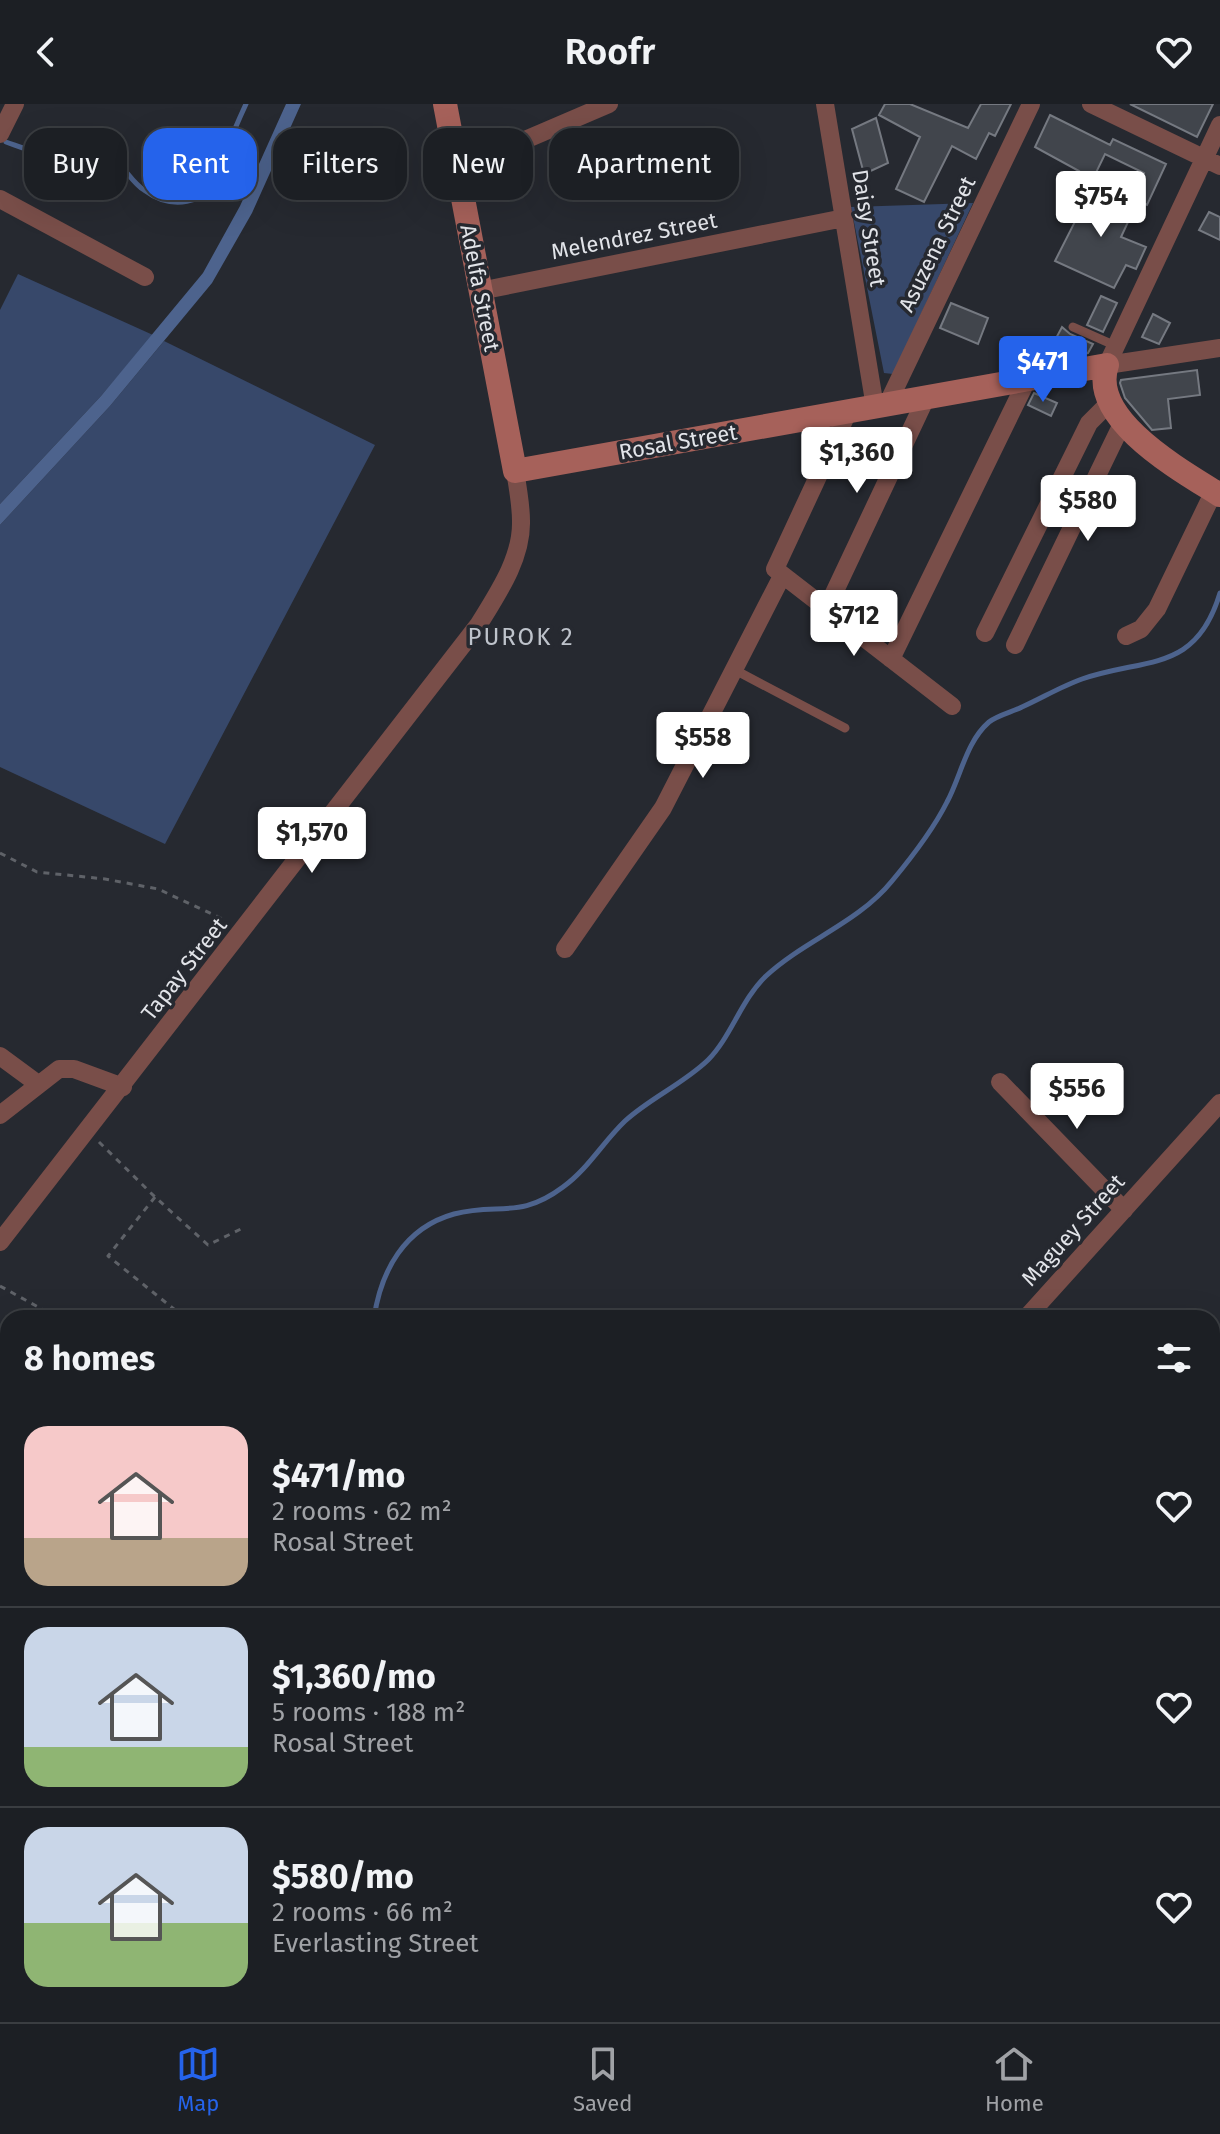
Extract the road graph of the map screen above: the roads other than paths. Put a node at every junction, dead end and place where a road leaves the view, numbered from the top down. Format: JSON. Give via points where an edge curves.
{"nodes":[{"id":1,"x":15,"y":104,"type":"edge"},
{"id":2,"x":445,"y":104,"type":"edge"},
{"id":3,"x":609,"y":104,"type":"edge"},
{"id":4,"x":825,"y":104,"type":"edge"},
{"id":5,"x":1031,"y":104,"type":"edge"},
{"id":6,"x":1091,"y":104,"type":"edge"},
{"id":7,"x":1220,"y":125,"type":"edge"},
{"id":8,"x":449,"y":128,"type":"edge"},
{"id":9,"x":0,"y":134,"type":"edge"},
{"id":10,"x":533,"y":136,"type":"edge"},
{"id":11,"x":1212,"y":162,"type":"edge"},
{"id":12,"x":0,"y":199,"type":"edge"},
{"id":13,"x":463,"y":200,"type":"edge"},
{"id":14,"x":844,"y":218,"type":"junction"},
{"id":15,"x":145,"y":277,"type":"dead end"},
{"id":16,"x":480,"y":291,"type":"junction"},
{"id":17,"x":1073,"y":327,"type":"dead end"},
{"id":18,"x":1220,"y":348,"type":"edge"},
{"id":19,"x":1112,"y":356,"type":"junction"},
{"id":20,"x":1027,"y":380,"type":"junction"},
{"id":21,"x":926,"y":398,"type":"junction"},
{"id":22,"x":881,"y":406,"type":"junction"},
{"id":23,"x":848,"y":412,"type":"junction"},
{"id":24,"x":1116,"y":413,"type":"junction"},
{"id":25,"x":515,"y":471,"type":"junction"},
{"id":26,"x":1217,"y":493,"type":"edge"},
{"id":27,"x":782,"y":576,"type":"junction"},
{"id":28,"x":826,"y":610,"type":"junction"},
{"id":29,"x":985,"y":633,"type":"dead end"},
{"id":30,"x":1126,"y":636,"type":"dead end"},
{"id":31,"x":1015,"y":645,"type":"dead end"},
{"id":32,"x":891,"y":659,"type":"junction"},
{"id":33,"x":735,"y":670,"type":"junction"},
{"id":34,"x":952,"y":706,"type":"dead end"},
{"id":35,"x":845,"y":728,"type":"dead end"},
{"id":36,"x":565,"y":949,"type":"dead end"},
{"id":37,"x":0,"y":1056,"type":"edge"},
{"id":38,"x":1000,"y":1082,"type":"dead end"},
{"id":39,"x":38,"y":1084,"type":"junction"},
{"id":40,"x":123,"y":1087,"type":"junction"},
{"id":41,"x":1220,"y":1103,"type":"edge"},
{"id":42,"x":0,"y":1115,"type":"edge"},
{"id":43,"x":1124,"y":1210,"type":"junction"},
{"id":44,"x":0,"y":1242,"type":"edge"},
{"id":45,"x":1033,"y":1310,"type":"edge"}],
"edges":[{"from":1,"to":9,"type":"street"},
{"from":2,"to":8,"type":"street","name":"Adelfa Street"},
{"from":3,"to":10,"type":"street"},
{"from":4,"to":14,"type":"street","name":"Daisy Street"},
{"from":5,"to":22,"type":"street","name":"Asuzena Street"},
{"from":6,"to":11,"type":"street"},
{"from":7,"to":11,"type":"street"},
{"from":11,"to":19,"type":"street"},
{"from":12,"to":15,"type":"street"},
{"from":13,"to":16,"type":"street","name":"Adelfa Street"},
{"from":14,"to":16,"type":"street","name":"Melendrez Street"},
{"from":14,"to":22,"type":"street","name":"Daisy Street"},
{"from":16,"to":25,"type":"street","name":"Adelfa Street"},
{"from":17,"to":19,"type":"lane"},
{"from":18,"to":19,"type":"street","name":"Rosal Street"},
{"from":19,"to":20,"type":"street","name":"Rosal Street"},
{"from":19,"to":24,"type":"street","via":[[1104,382]]},
{"from":20,"to":21,"type":"street","name":"Rosal Street"},
{"from":20,"to":32,"type":"street"},
{"from":21,"to":22,"type":"street","name":"Rosal Street"},
{"from":21,"to":28,"type":"street"},
{"from":22,"to":23,"type":"street","name":"Rosal Street"},
{"from":23,"to":25,"type":"street","name":"Rosal Street"},
{"from":23,"to":27,"type":"street","via":[[776,563]]},
{"from":24,"to":26,"type":"street","via":[[1164,457]]},
{"from":24,"to":29,"type":"street","via":[[1089,423]]},
{"from":24,"to":31,"type":"street"},
{"from":25,"to":40,"type":"street","name":"Tapay Street","via":[[519,543],[497,594],[463,648]]},
{"from":26,"to":30,"type":"street","via":[[1157,609],[1141,629]]},
{"from":27,"to":28,"type":"street"},
{"from":27,"to":33,"type":"street"},
{"from":28,"to":32,"type":"street"},
{"from":32,"to":34,"type":"street"},
{"from":33,"to":35,"type":"lane"},
{"from":33,"to":36,"type":"street","via":[[663,808]]},
{"from":37,"to":39,"type":"street"},
{"from":38,"to":43,"type":"street"},
{"from":39,"to":40,"type":"street","via":[[66,1068]]},
{"from":39,"to":42,"type":"street"},
{"from":40,"to":44,"type":"street","name":"Tapay Street"},
{"from":41,"to":43,"type":"street","name":"Maguey Street"},
{"from":43,"to":45,"type":"street","name":"Maguey Street"}]}
